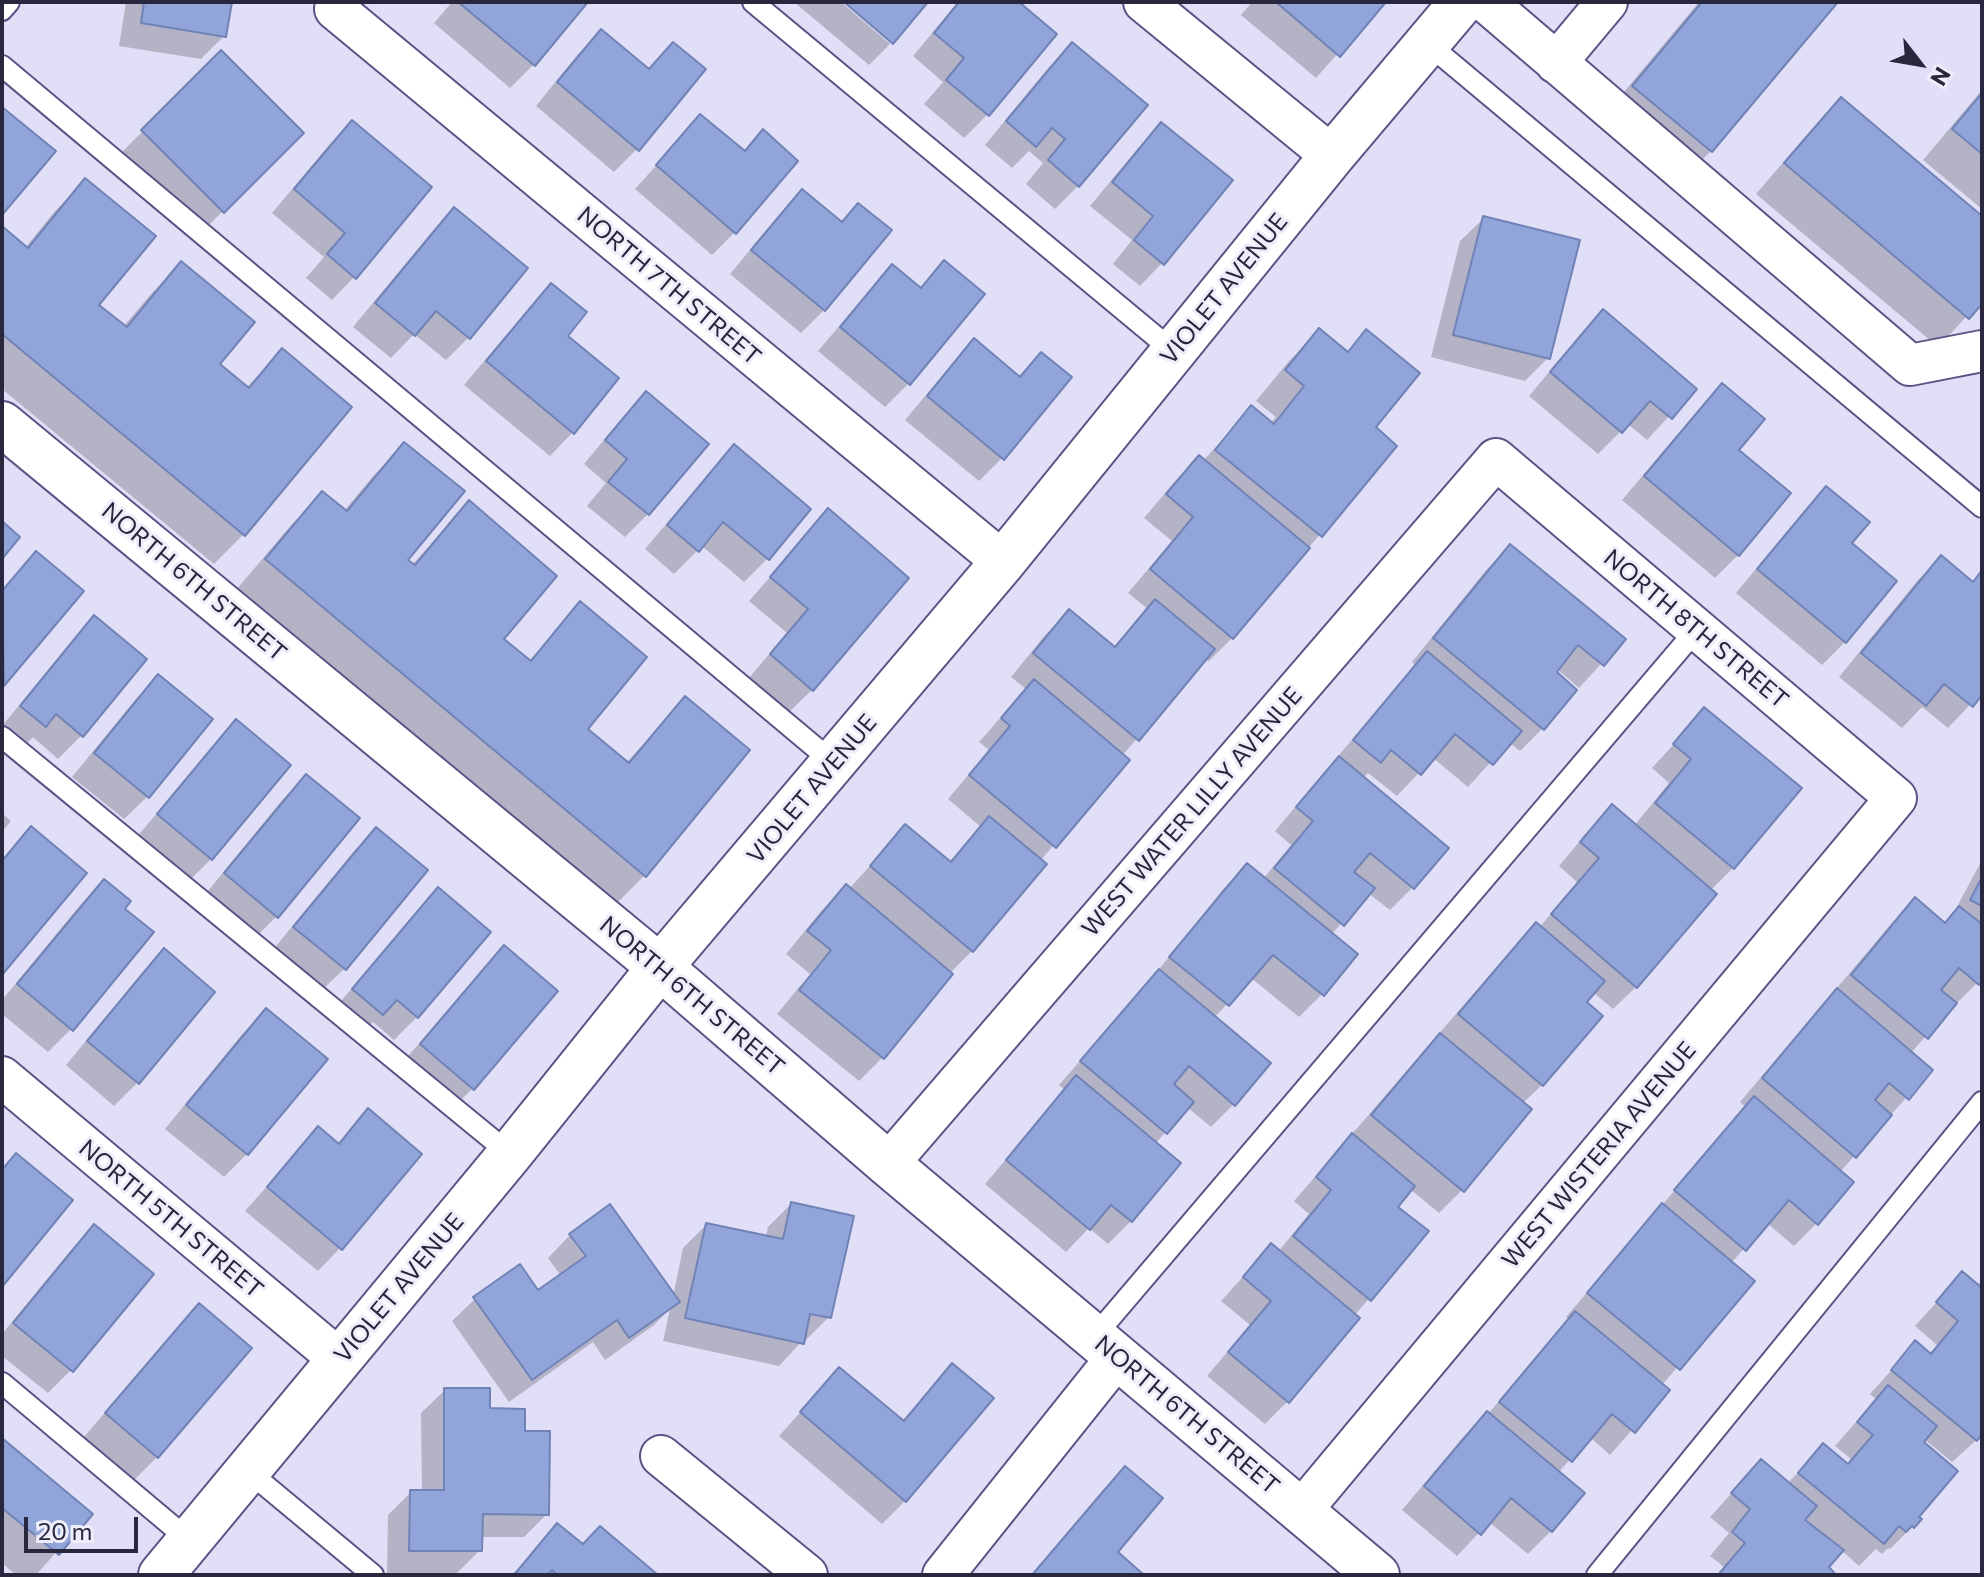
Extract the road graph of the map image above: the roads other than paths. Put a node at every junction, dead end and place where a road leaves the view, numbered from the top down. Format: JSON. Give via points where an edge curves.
{"nodes":[{"id":1,"x":9,"y":2,"type":"edge"},
{"id":2,"x":753,"y":2,"type":"edge"},
{"id":3,"x":1144,"y":2,"type":"edge"},
{"id":4,"x":1462,"y":2,"type":"edge"},
{"id":5,"x":1486,"y":2,"type":"edge"},
{"id":6,"x":1607,"y":2,"type":"edge"},
{"id":7,"x":335,"y":9,"type":"dead end"},
{"id":8,"x":2,"y":10,"type":"edge"},
{"id":9,"x":1427,"y":43,"type":"junction"},
{"id":10,"x":1556,"y":63,"type":"junction"},
{"id":11,"x":2,"y":66,"type":"edge"},
{"id":12,"x":1332,"y":156,"type":"junction"},
{"id":13,"x":1173,"y":351,"type":"junction"},
{"id":14,"x":1982,"y":351,"type":"edge"},
{"id":15,"x":2,"y":424,"type":"edge"},
{"id":16,"x":1496,"y":459,"type":"joint"},
{"id":17,"x":1982,"y":507,"type":"edge"},
{"id":18,"x":1003,"y":562,"type":"junction"},
{"id":19,"x":1697,"y":629,"type":"junction"},
{"id":20,"x":2,"y":737,"type":"edge"},
{"id":21,"x":835,"y":764,"type":"junction"},
{"id":22,"x":1896,"y":798,"type":"joint"},
{"id":23,"x":660,"y":967,"type":"junction"},
{"id":24,"x":2,"y":1077,"type":"edge"},
{"id":25,"x":1982,"y":1102,"type":"edge"},
{"id":26,"x":510,"y":1154,"type":"junction"},
{"id":27,"x":888,"y":1164,"type":"junction"},
{"id":28,"x":1106,"y":1347,"type":"junction"},
{"id":29,"x":340,"y":1360,"type":"junction"},
{"id":30,"x":2,"y":1383,"type":"edge"},
{"id":31,"x":661,"y":1456,"type":"dead end"},
{"id":32,"x":248,"y":1471,"type":"junction"},
{"id":33,"x":1301,"y":1511,"type":"junction"},
{"id":34,"x":190,"y":1541,"type":"junction"},
{"id":35,"x":161,"y":1575,"type":"edge"},
{"id":36,"x":373,"y":1575,"type":"edge"},
{"id":37,"x":807,"y":1575,"type":"edge"},
{"id":38,"x":943,"y":1575,"type":"edge"},
{"id":39,"x":1377,"y":1575,"type":"edge"},
{"id":40,"x":1597,"y":1575,"type":"edge"}],
"edges":[{"from":1,"to":8,"type":"lane"},
{"from":2,"to":13,"type":"lane"},
{"from":3,"to":12,"type":"street"},
{"from":4,"to":9,"type":"street","name":"VIOLET AVENUE"},
{"from":5,"to":10,"type":"street"},
{"from":6,"to":10,"type":"street"},
{"from":7,"to":18,"type":"street","name":"NORTH 7TH STREET"},
{"from":9,"to":12,"type":"street","name":"VIOLET AVENUE"},
{"from":9,"to":17,"type":"lane"},
{"from":10,"to":14,"type":"street","via":[[1910,365]]},
{"from":11,"to":21,"type":"lane"},
{"from":12,"to":13,"type":"street","name":"VIOLET AVENUE"},
{"from":13,"to":18,"type":"street","name":"VIOLET AVENUE"},
{"from":15,"to":23,"type":"street","name":"NORTH 6TH STREET"},
{"from":16,"to":19,"type":"street","name":"NORTH 8TH STREET"},
{"from":16,"to":27,"type":"street","name":"WEST WATER LILLY AVENUE"},
{"from":18,"to":21,"type":"street","name":"VIOLET AVENUE"},
{"from":19,"to":22,"type":"street","name":"NORTH 8TH STREET"},
{"from":19,"to":28,"type":"lane"},
{"from":20,"to":26,"type":"lane"},
{"from":21,"to":23,"type":"street","name":"VIOLET AVENUE"},
{"from":22,"to":33,"type":"street","name":"WEST WISTERIA AVENUE"},
{"from":23,"to":26,"type":"street","name":"VIOLET AVENUE"},
{"from":23,"to":27,"type":"street","name":"NORTH 6TH STREET"},
{"from":24,"to":29,"type":"street","name":"NORTH 5TH STREET"},
{"from":25,"to":40,"type":"lane"},
{"from":26,"to":29,"type":"street","name":"VIOLET AVENUE"},
{"from":27,"to":28,"type":"street","name":"NORTH 6TH STREET"},
{"from":28,"to":33,"type":"street","name":"NORTH 6TH STREET"},
{"from":28,"to":38,"type":"street"},
{"from":29,"to":32,"type":"street","name":"VIOLET AVENUE"},
{"from":30,"to":34,"type":"lane"},
{"from":31,"to":37,"type":"street"},
{"from":32,"to":34,"type":"street","name":"VIOLET AVENUE"},
{"from":32,"to":36,"type":"lane"},
{"from":33,"to":39,"type":"street","name":"NORTH 6TH STREET"},
{"from":34,"to":35,"type":"street","name":"VIOLET AVENUE"}]}
